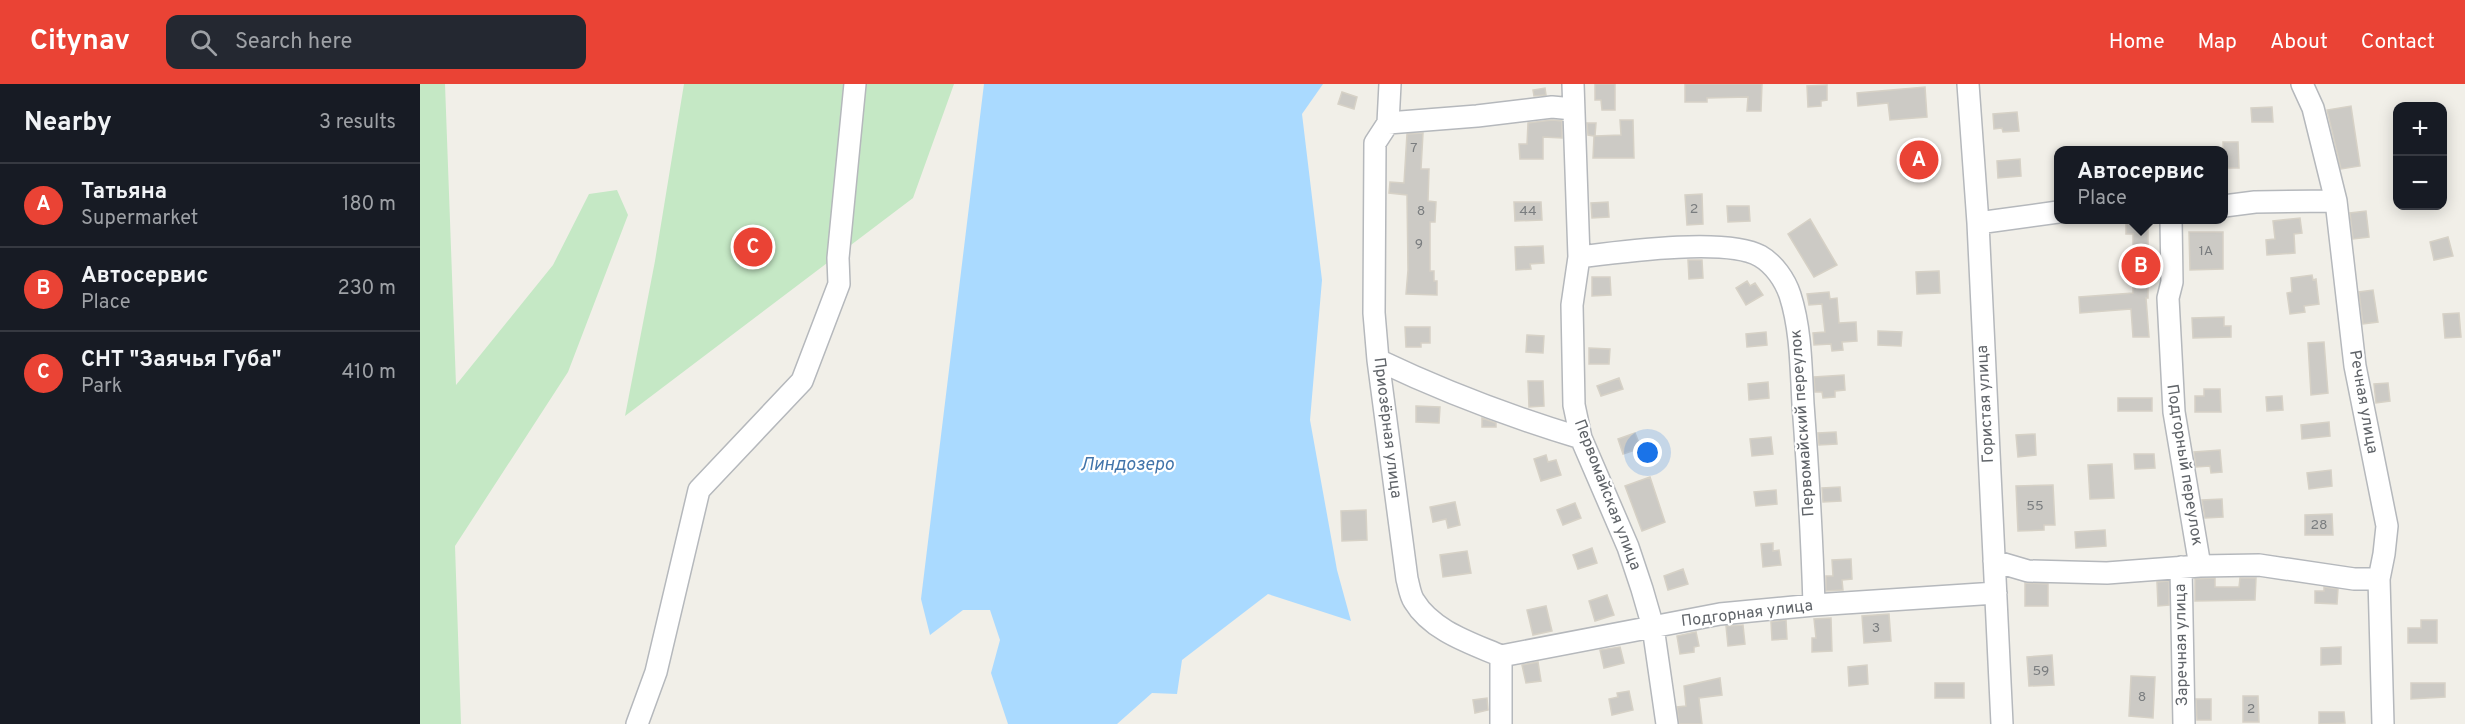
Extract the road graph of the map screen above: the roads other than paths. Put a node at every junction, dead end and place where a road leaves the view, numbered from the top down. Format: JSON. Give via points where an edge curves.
{"nodes":[{"id":1,"x":855,"y":84,"type":"edge"},
{"id":2,"x":1390,"y":84,"type":"edge"},
{"id":3,"x":1573,"y":84,"type":"edge"},
{"id":4,"x":1968,"y":84,"type":"edge"},
{"id":5,"x":2302,"y":84,"type":"edge"},
{"id":6,"x":1573,"y":108,"type":"junction"},
{"id":7,"x":1388,"y":123,"type":"junction"},
{"id":8,"x":2336,"y":201,"type":"junction"},
{"id":9,"x":2228,"y":205,"type":"edge"},
{"id":10,"x":2054,"y":213,"type":"edge"},
{"id":11,"x":1978,"y":223,"type":"junction"},
{"id":12,"x":2171,"y":224,"type":"edge"},
{"id":13,"x":1579,"y":257,"type":"junction"},
{"id":14,"x":1377,"y":360,"type":"junction"},
{"id":15,"x":1581,"y":438,"type":"junction"},
{"id":16,"x":1994,"y":561,"type":"junction"},
{"id":17,"x":2190,"y":566,"type":"junction"},
{"id":18,"x":2379,"y":579,"type":"junction"},
{"id":19,"x":1996,"y":593,"type":"junction"},
{"id":20,"x":1814,"y":605,"type":"junction"},
{"id":21,"x":1653,"y":627,"type":"junction"},
{"id":22,"x":1501,"y":656,"type":"junction"},
{"id":23,"x":637,"y":724,"type":"edge"},
{"id":24,"x":1502,"y":724,"type":"edge"},
{"id":25,"x":1667,"y":724,"type":"edge"},
{"id":26,"x":2002,"y":724,"type":"edge"},
{"id":27,"x":2184,"y":724,"type":"edge"},
{"id":28,"x":2383,"y":724,"type":"edge"}],
"edges":[{"from":1,"to":23,"type":"street","via":[[838,258],[839,284],[802,381],[699,490],[656,672]]},
{"from":2,"to":7,"type":"street","name":"Приозёрная улица"},
{"from":3,"to":6,"type":"street","name":"Первомайская улица"},
{"from":4,"to":11,"type":"street","name":"Гористая улица"},
{"from":5,"to":8,"type":"street","name":"Речная улица","via":[[2313,108]]},
{"from":6,"to":7,"type":"street"},
{"from":6,"to":13,"type":"street","name":"Первомайская улица"},
{"from":7,"to":14,"type":"street","name":"Приозёрная улица","via":[[1375,143]]},
{"from":8,"to":9,"type":"street"},
{"from":8,"to":18,"type":"street","name":"Речная улица","via":[[2355,366],[2386,526]]},
{"from":10,"to":11,"type":"street"},
{"from":11,"to":16,"type":"street","name":"Гористая улица"},
{"from":12,"to":17,"type":"street","name":"Подгорный переулок","via":[[2172,282],[2168,298],[2173,402]]},
{"from":13,"to":15,"type":"street","name":"Первомайская улица","via":[[1572,305],[1571,358]]},
{"from":13,"to":20,"type":"street","name":"Первомайский переулок","via":[[1653,249],[1739,249],[1760,256],[1778,272],[1790,294],[1799,343]]},
{"from":14,"to":15,"type":"street","via":[[1511,417]]},
{"from":14,"to":22,"type":"street","name":"Приозёрная улица","via":[[1413,600],[1429,620]]},
{"from":15,"to":21,"type":"street","name":"Первомайская улица","via":[[1629,548]]},
{"from":16,"to":17,"type":"street","via":[[2028,571],[2107,573]]},
{"from":16,"to":19,"type":"street","name":"Гористая улица"},
{"from":17,"to":18,"type":"street","via":[[2259,565]]},
{"from":17,"to":27,"type":"street","name":"Заречная улица"},
{"from":18,"to":28,"type":"street","name":"Речная улица"},
{"from":19,"to":20,"type":"street","name":"Подгорная улица"},
{"from":19,"to":26,"type":"street","name":"Гористая улица"},
{"from":20,"to":21,"type":"street","name":"Подгорная улица","via":[[1720,614]]},
{"from":21,"to":22,"type":"street","name":"Подгорная улица"},
{"from":21,"to":25,"type":"street","name":"Первомайская улица"},
{"from":22,"to":24,"type":"street"}]}
